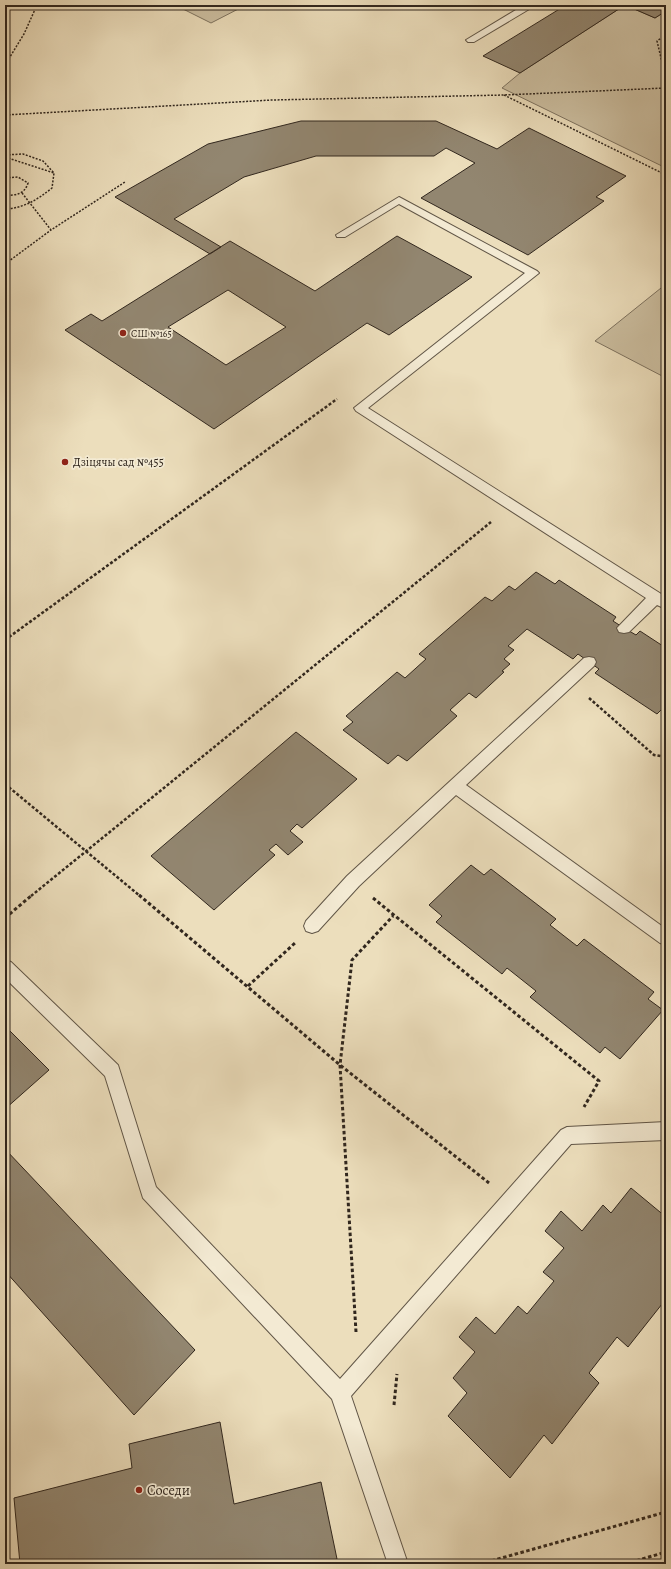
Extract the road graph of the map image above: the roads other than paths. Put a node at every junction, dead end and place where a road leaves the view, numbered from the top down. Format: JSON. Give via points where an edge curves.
{"nodes":[{"id":1,"x":531,"y":5,"type":"edge"},
{"id":2,"x":471,"y":40,"type":"dead end"},
{"id":3,"x":342,"y":235,"type":"dead end"},
{"id":4,"x":661,"y":601,"type":"edge"},
{"id":5,"x":624,"y":628,"type":"dead end"},
{"id":6,"x":589,"y":662,"type":"dead end"},
{"id":7,"x":455,"y":786,"type":"junction"},
{"id":8,"x":312,"y":926,"type":"road end"},
{"id":9,"x":666,"y":938,"type":"edge"},
{"id":10,"x":5,"y":967,"type":"edge"},
{"id":11,"x":666,"y":1131,"type":"edge"},
{"id":12,"x":340,"y":1393,"type":"junction"},
{"id":13,"x":398,"y":1564,"type":"edge"}],
"edges":[{"from":1,"to":2,"type":"lane"},
{"from":3,"to":4,"type":"lane","via":[[399,200],[533,273],[360,408]]},
{"from":4,"to":5,"type":"lane"},
{"from":6,"to":7,"type":"lane"},
{"from":7,"to":8,"type":"lane","via":[[353,881]]},
{"from":7,"to":9,"type":"lane"},
{"from":10,"to":12,"type":"lane","via":[[112,1071],[149,1192]]},
{"from":11,"to":12,"type":"lane","via":[[568,1136]]},
{"from":12,"to":13,"type":"lane"}]}
